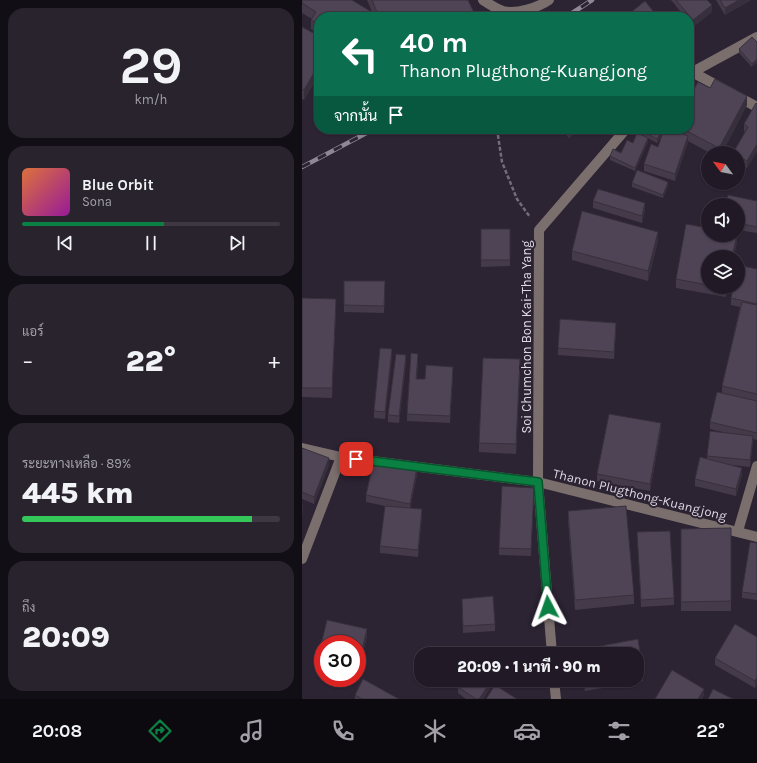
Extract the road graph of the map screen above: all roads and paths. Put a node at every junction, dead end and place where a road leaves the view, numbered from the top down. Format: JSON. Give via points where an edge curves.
{"nodes":[{"id":1,"x":483,"y":0,"type":"edge"},
{"id":2,"x":549,"y":0,"type":"edge"},
{"id":3,"x":757,"y":37,"type":"edge"},
{"id":4,"x":694,"y":71,"type":"edge"},
{"id":5,"x":694,"y":75,"type":"edge"},
{"id":6,"x":757,"y":107,"type":"edge"},
{"id":7,"x":498,"y":134,"type":"edge"},
{"id":8,"x":622,"y":134,"type":"edge"},
{"id":9,"x":539,"y":230,"type":"junction"},
{"id":10,"x":302,"y":448,"type":"edge"},
{"id":11,"x":341,"y":457,"type":"junction"},
{"id":12,"x":757,"y":466,"type":"edge"},
{"id":13,"x":538,"y":482,"type":"junction"},
{"id":14,"x":738,"y":531,"type":"junction"},
{"id":15,"x":757,"y":537,"type":"edge"},
{"id":16,"x":302,"y":559,"type":"edge"},
{"id":17,"x":551,"y":647,"type":"edge"},
{"id":18,"x":555,"y":687,"type":"edge"},
{"id":19,"x":556,"y":699,"type":"edge"}],
"edges":[{"from":1,"to":2,"type":"street","via":[[504,12],[521,11]]},
{"from":3,"to":4,"type":"street"},
{"from":5,"to":6,"type":"street"},
{"from":7,"to":9,"type":"path","via":[[502,162],[517,199]]},
{"from":8,"to":9,"type":"street","name":"Soi Chumchon Bon Kai-Tha Yang"},
{"from":9,"to":13,"type":"street","name":"Soi Chumchon Bon Kai-Tha Yang"},
{"from":10,"to":11,"type":"street","name":"Thanon Plugthong-Kuangjong"},
{"from":11,"to":13,"type":"street","name":"Thanon Plugthong-Kuangjong"},
{"from":11,"to":16,"type":"street"},
{"from":12,"to":14,"type":"street"},
{"from":13,"to":14,"type":"street","name":"Thanon Plugthong-Kuangjong"},
{"from":13,"to":17,"type":"street","name":"Soi Chumchon Bon Kai-Tha Yang"},
{"from":14,"to":15,"type":"street","name":"Thanon Plugthong-Kuangjong"},
{"from":18,"to":19,"type":"street"}]}
